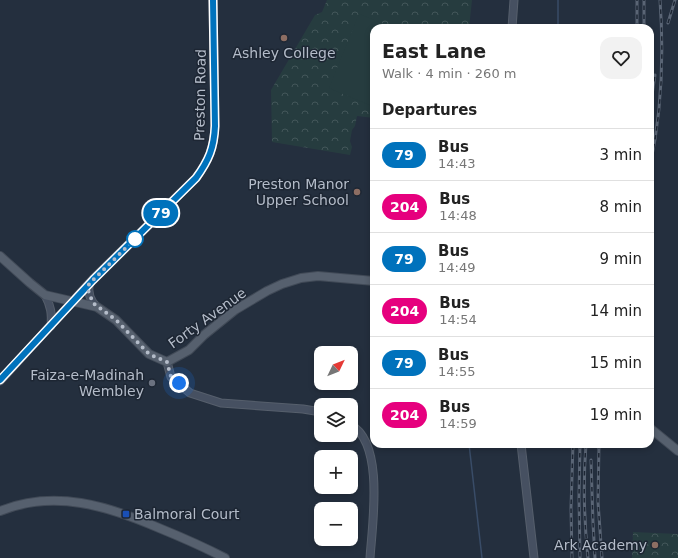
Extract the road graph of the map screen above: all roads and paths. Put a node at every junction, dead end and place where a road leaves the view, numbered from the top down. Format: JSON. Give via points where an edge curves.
{"nodes":[{"id":1,"x":213,"y":0,"type":"edge"},
{"id":2,"x":514,"y":0,"type":"edge"},
{"id":3,"x":512,"y":24,"type":"edge"},
{"id":4,"x":0,"y":256,"type":"edge"},
{"id":5,"x":370,"y":281,"type":"edge"},
{"id":6,"x":89,"y":284,"type":"junction"},
{"id":7,"x":45,"y":295,"type":"junction"},
{"id":8,"x":73,"y":302,"type":"junction"},
{"id":9,"x":97,"y":307,"type":"junction"},
{"id":10,"x":51,"y":326,"type":"junction"},
{"id":11,"x":167,"y":362,"type":"junction"},
{"id":12,"x":0,"y":380,"type":"edge"},
{"id":13,"x":314,"y":411,"type":"edge"},
{"id":14,"x":654,"y":431,"type":"edge"},
{"id":15,"x":358,"y":432,"type":"edge"},
{"id":16,"x":521,"y":448,"type":"edge"},
{"id":17,"x":678,"y":450,"type":"edge"},
{"id":18,"x":0,"y":511,"type":"edge"},
{"id":19,"x":225,"y":558,"type":"edge"},
{"id":20,"x":370,"y":558,"type":"edge"},
{"id":21,"x":534,"y":558,"type":"edge"}],
"edges":[{"from":1,"to":6,"type":"street","name":"Preston Road","via":[[215,126],[209,157],[196,178]]},
{"from":2,"to":3,"type":"street"},
{"from":4,"to":7,"type":"main road"},
{"from":5,"to":11,"type":"main road","name":"Forty Avenue","via":[[318,276],[282,284],[235,310],[189,350]]},
{"from":6,"to":8,"type":"street","name":"Preston Road"},
{"from":6,"to":9,"type":"street","via":[[90,297]]},
{"from":7,"to":8,"type":"main road","name":"Forty Avenue"},
{"from":7,"to":10,"type":"street","via":[[52,312]]},
{"from":8,"to":9,"type":"main road","name":"Forty Avenue"},
{"from":8,"to":10,"type":"street","name":"Preston Road"},
{"from":9,"to":11,"type":"main road","name":"Forty Avenue","via":[[116,320],[149,354]]},
{"from":10,"to":12,"type":"street","name":"Preston Road"},
{"from":11,"to":13,"type":"street","via":[[171,377],[190,393],[221,403]]},
{"from":14,"to":17,"type":"main road"},
{"from":15,"to":20,"type":"street","via":[[365,440],[374,474]]},
{"from":16,"to":21,"type":"street"},
{"from":18,"to":19,"type":"main road","via":[[20,504],[55,501],[93,504],[140,520]]}]}
